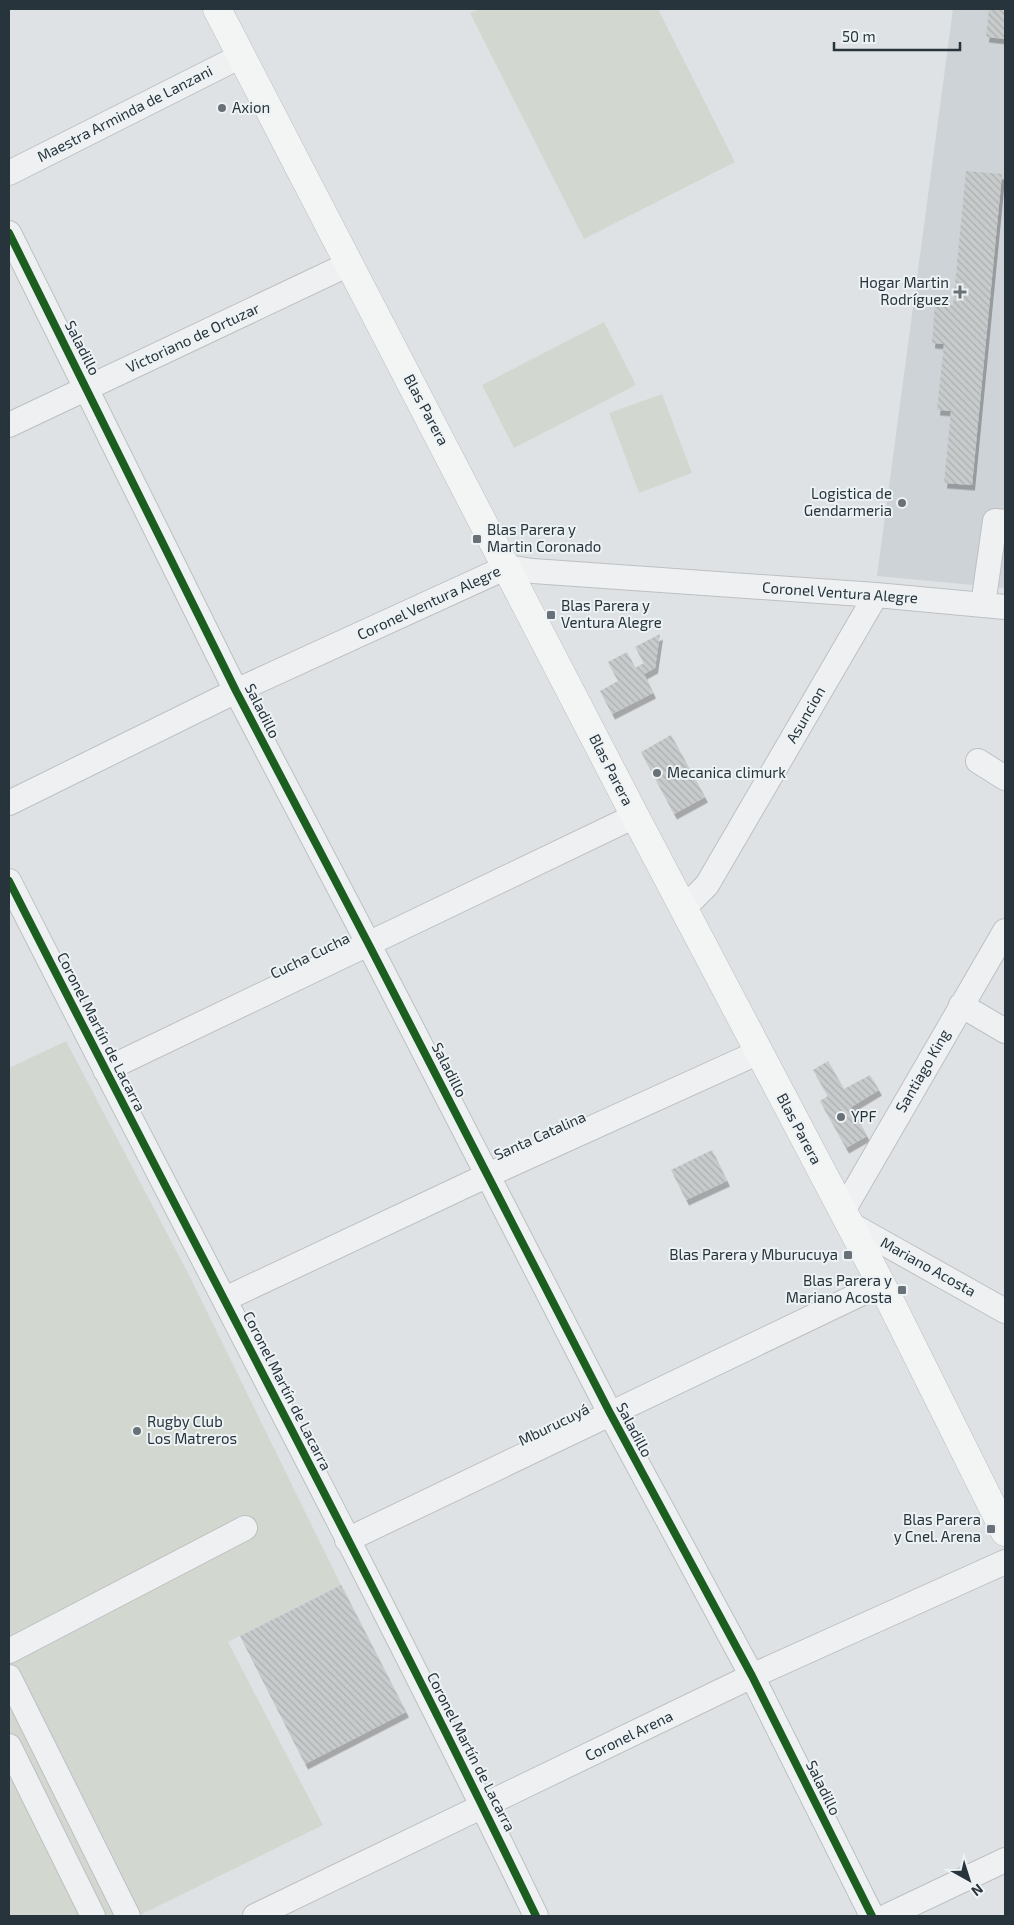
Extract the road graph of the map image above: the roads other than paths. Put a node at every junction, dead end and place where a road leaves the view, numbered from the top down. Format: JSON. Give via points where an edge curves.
{"nodes":[{"id":1,"x":217,"y":9,"type":"edge"},
{"id":2,"x":241,"y":56,"type":"junction"},
{"id":3,"x":9,"y":173,"type":"edge"},
{"id":4,"x":9,"y":233,"type":"edge"},
{"id":5,"x":349,"y":264,"type":"junction"},
{"id":6,"x":87,"y":388,"type":"junction"},
{"id":7,"x":9,"y":425,"type":"edge"},
{"id":8,"x":1005,"y":522,"type":"edge"},
{"id":9,"x":507,"y":567,"type":"junction"},
{"id":10,"x":876,"y":595,"type":"junction"},
{"id":11,"x":994,"y":606,"type":"edge"},
{"id":12,"x":236,"y":691,"type":"junction"},
{"id":13,"x":978,"y":761,"type":"dead end"},
{"id":14,"x":1005,"y":778,"type":"edge"},
{"id":15,"x":9,"y":803,"type":"edge"},
{"id":16,"x":635,"y":816,"type":"junction"},
{"id":17,"x":9,"y":881,"type":"edge"},
{"id":18,"x":684,"y":908,"type":"junction"},
{"id":19,"x":1005,"y":931,"type":"edge"},
{"id":20,"x":368,"y":944,"type":"junction"},
{"id":21,"x":960,"y":1005,"type":"junction"},
{"id":22,"x":1005,"y":1031,"type":"edge"},
{"id":23,"x":759,"y":1052,"type":"junction"},
{"id":24,"x":105,"y":1070,"type":"junction"},
{"id":25,"x":488,"y":1175,"type":"junction"},
{"id":26,"x":846,"y":1218,"type":"junction"},
{"id":27,"x":881,"y":1284,"type":"junction"},
{"id":28,"x":225,"y":1299,"type":"junction"},
{"id":29,"x":1005,"y":1310,"type":"edge"},
{"id":30,"x":610,"y":1413,"type":"junction"},
{"id":31,"x":245,"y":1528,"type":"dead end"},
{"id":32,"x":1005,"y":1532,"type":"edge"},
{"id":33,"x":348,"y":1540,"type":"junction"},
{"id":34,"x":1005,"y":1562,"type":"edge"},
{"id":35,"x":9,"y":1650,"type":"edge"},
{"id":36,"x":752,"y":1676,"type":"junction"},
{"id":37,"x":9,"y":1677,"type":"edge"},
{"id":38,"x":9,"y":1746,"type":"edge"},
{"id":39,"x":483,"y":1807,"type":"junction"},
{"id":40,"x":1005,"y":1860,"type":"edge"},
{"id":41,"x":122,"y":1914,"type":"edge"},
{"id":42,"x":93,"y":1916,"type":"edge"},
{"id":43,"x":255,"y":1916,"type":"edge"},
{"id":44,"x":536,"y":1916,"type":"edge"},
{"id":45,"x":872,"y":1916,"type":"edge"},
{"id":46,"x":887,"y":1916,"type":"edge"}],
"edges":[{"from":1,"to":2,"type":"main road","name":"Blas Parera"},
{"from":2,"to":3,"type":"street","name":"Maestra Arminda de Lanzani"},
{"from":2,"to":5,"type":"main road","name":"Blas Parera"},
{"from":4,"to":6,"type":"street","name":"Saladillo"},
{"from":5,"to":6,"type":"street","name":"Victoriano de Ortuzar"},
{"from":5,"to":9,"type":"main road","name":"Blas Parera"},
{"from":6,"to":7,"type":"street","name":"Victoriano de Ortuzar"},
{"from":6,"to":12,"type":"street","name":"Saladillo"},
{"from":8,"to":11,"type":"street","via":[[995,521]]},
{"from":9,"to":10,"type":"street","name":"Coronel Ventura Alegre"},
{"from":9,"to":12,"type":"street","name":"Coronel Ventura Alegre"},
{"from":9,"to":16,"type":"main road","name":"Blas Parera"},
{"from":10,"to":11,"type":"street","name":"Coronel Ventura Alegre"},
{"from":10,"to":18,"type":"street","name":"Asuncion","via":[[706,885]]},
{"from":12,"to":15,"type":"street","name":"Coronel Ventura Alegre"},
{"from":12,"to":20,"type":"street","name":"Saladillo"},
{"from":13,"to":14,"type":"street"},
{"from":16,"to":18,"type":"main road","name":"Blas Parera"},
{"from":16,"to":20,"type":"street","name":"Cucha Cucha"},
{"from":17,"to":24,"type":"street","name":"Coronel Martín de Lacarra"},
{"from":18,"to":23,"type":"main road","name":"Blas Parera"},
{"from":19,"to":21,"type":"street","name":"Santiago King"},
{"from":20,"to":24,"type":"street","name":"Cucha Cucha"},
{"from":20,"to":25,"type":"street","name":"Saladillo"},
{"from":21,"to":22,"type":"street"},
{"from":21,"to":26,"type":"street","name":"Santiago King"},
{"from":23,"to":25,"type":"street","name":"Santa Catalina"},
{"from":23,"to":26,"type":"main road","name":"Blas Parera"},
{"from":24,"to":28,"type":"street","name":"Coronel Martín de Lacarra"},
{"from":25,"to":28,"type":"street","name":"Santa Catalina"},
{"from":25,"to":30,"type":"street","name":"Saladillo"},
{"from":26,"to":27,"type":"main road","name":"Blas Parera"},
{"from":26,"to":29,"type":"street","name":"Mariano Acosta"},
{"from":27,"to":30,"type":"street","name":"Mburucuyá"},
{"from":27,"to":32,"type":"main road","name":"Blas Parera"},
{"from":28,"to":33,"type":"street","name":"Coronel Martín de Lacarra"},
{"from":30,"to":33,"type":"street","name":"Mburucuyá"},
{"from":30,"to":36,"type":"street","name":"Saladillo"},
{"from":31,"to":35,"type":"street"},
{"from":33,"to":39,"type":"street","name":"Coronel Martín de Lacarra"},
{"from":34,"to":36,"type":"street","name":"Coronel Arena"},
{"from":36,"to":39,"type":"street","name":"Coronel Arena"},
{"from":36,"to":45,"type":"street","name":"Saladillo"},
{"from":37,"to":41,"type":"street"},
{"from":38,"to":42,"type":"street"},
{"from":39,"to":43,"type":"street","name":"Coronel Arena"},
{"from":39,"to":44,"type":"street","name":"Coronel Martín de Lacarra"},
{"from":40,"to":46,"type":"street"}]}
